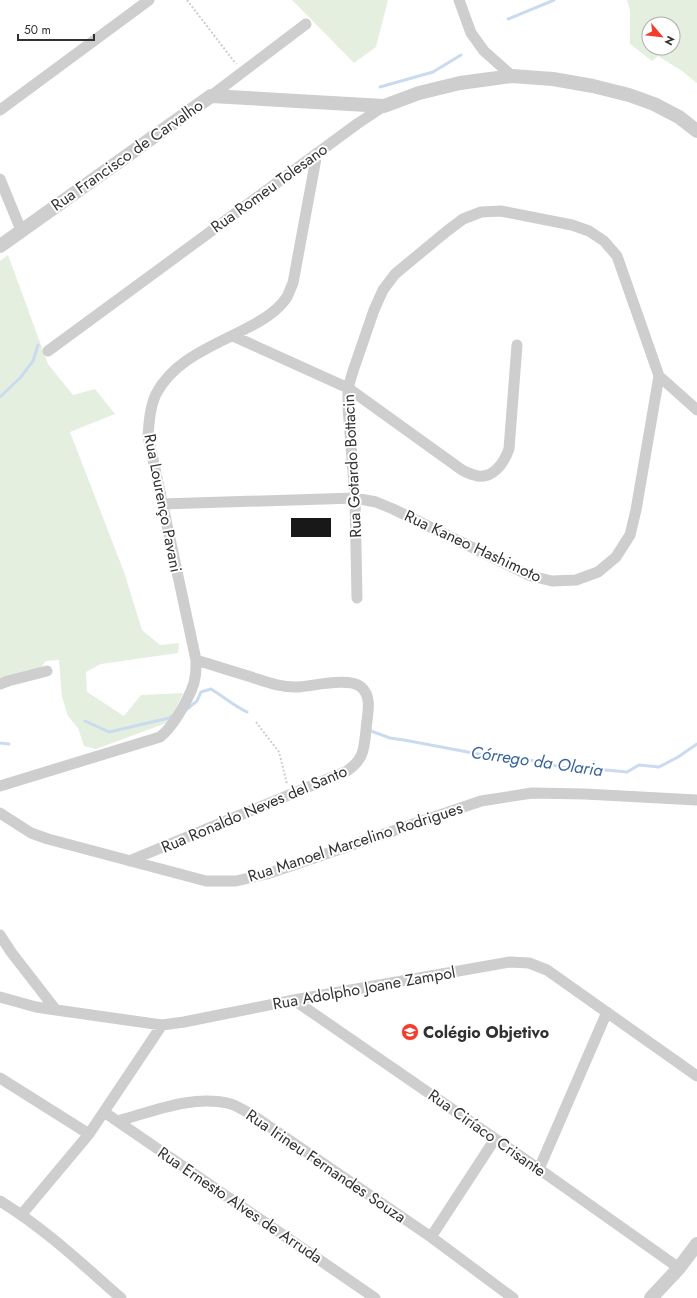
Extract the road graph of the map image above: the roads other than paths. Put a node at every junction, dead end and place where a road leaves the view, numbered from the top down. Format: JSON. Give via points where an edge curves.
{"nodes":[{"id":1,"x":149,"y":0,"type":"edge"},
{"id":2,"x":459,"y":0,"type":"edge"},
{"id":3,"x":306,"y":24,"type":"dead end"},
{"id":4,"x":512,"y":76,"type":"junction"},
{"id":5,"x":211,"y":96,"type":"junction"},
{"id":6,"x":384,"y":106,"type":"junction"},
{"id":7,"x":0,"y":110,"type":"edge"},
{"id":8,"x":697,"y":131,"type":"edge"},
{"id":9,"x":317,"y":153,"type":"junction"},
{"id":10,"x":0,"y":179,"type":"edge"},
{"id":11,"x":21,"y":230,"type":"junction"},
{"id":12,"x":0,"y":246,"type":"edge"},
{"id":13,"x":233,"y":336,"type":"junction"},
{"id":14,"x":517,"y":345,"type":"dead end"},
{"id":15,"x":48,"y":351,"type":"dead end"},
{"id":16,"x":659,"y":376,"type":"junction"},
{"id":17,"x":348,"y":388,"type":"junction"},
{"id":18,"x":697,"y":410,"type":"edge"},
{"id":19,"x":355,"y":498,"type":"junction"},
{"id":20,"x":162,"y":504,"type":"junction"},
{"id":21,"x":357,"y":598,"type":"dead end"},
{"id":22,"x":196,"y":660,"type":"junction"},
{"id":23,"x":47,"y":671,"type":"dead end"},
{"id":24,"x":0,"y":684,"type":"edge"},
{"id":25,"x":0,"y":786,"type":"edge"},
{"id":26,"x":697,"y":800,"type":"edge"},
{"id":27,"x":0,"y":813,"type":"edge"},
{"id":28,"x":129,"y":861,"type":"junction"},
{"id":29,"x":0,"y":935,"type":"edge"},
{"id":30,"x":0,"y":997,"type":"edge"},
{"id":31,"x":294,"y":1000,"type":"junction"},
{"id":32,"x":56,"y":1010,"type":"junction"},
{"id":33,"x":607,"y":1012,"type":"junction"},
{"id":34,"x":162,"y":1025,"type":"junction"},
{"id":35,"x":697,"y":1076,"type":"edge"},
{"id":36,"x":0,"y":1078,"type":"edge"},
{"id":37,"x":104,"y":1112,"type":"junction"},
{"id":38,"x":118,"y":1121,"type":"junction"},
{"id":39,"x":89,"y":1134,"type":"junction"},
{"id":40,"x":495,"y":1139,"type":"junction"},
{"id":41,"x":539,"y":1169,"type":"junction"},
{"id":42,"x":0,"y":1201,"type":"edge"},
{"id":43,"x":22,"y":1214,"type":"junction"},
{"id":44,"x":431,"y":1236,"type":"junction"},
{"id":45,"x":697,"y":1244,"type":"edge"},
{"id":46,"x":679,"y":1268,"type":"junction"},
{"id":47,"x":120,"y":1298,"type":"edge"},
{"id":48,"x":375,"y":1298,"type":"edge"},
{"id":49,"x":514,"y":1298,"type":"edge"},
{"id":50,"x":651,"y":1298,"type":"edge"}],
"edges":[{"from":1,"to":7,"type":"street"},
{"from":2,"to":4,"type":"street","via":[[471,33],[484,51]]},
{"from":3,"to":5,"type":"street"},
{"from":4,"to":6,"type":"street","name":"Rua Romeu Tolesano","via":[[460,83],[419,93]]},
{"from":4,"to":8,"type":"street","name":"Rua Romeu Tolesano","via":[[553,79],[629,95],[679,117]]},
{"from":5,"to":6,"type":"street","name":"Rua Francisco de Carvalho"},
{"from":5,"to":11,"type":"street","name":"Rua Francisco de Carvalho"},
{"from":6,"to":9,"type":"street","name":"Rua Romeu Tolesano"},
{"from":9,"to":13,"type":"street","name":"Rua Lourenço Pavani","via":[[293,283],[287,297],[264,319]]},
{"from":9,"to":15,"type":"street","name":"Rua Romeu Tolesano"},
{"from":10,"to":11,"type":"street"},
{"from":11,"to":12,"type":"street","name":"Rua Francisco de Carvalho"},
{"from":13,"to":17,"type":"street"},
{"from":13,"to":20,"type":"street","name":"Rua Lourenço Pavani","via":[[189,358],[177,367],[156,394],[149,416],[148,436]]},
{"from":14,"to":17,"type":"street","via":[[509,449],[506,459],[498,469],[487,476],[475,476],[462,470]]},
{"from":16,"to":17,"type":"street","name":"Rua Gotardo Bottacin","via":[[617,256],[604,241],[589,231],[572,225],[501,211],[481,212],[463,219],[395,274],[383,290],[374,310]]},
{"from":16,"to":18,"type":"street","name":"Rua Gotardo Bottacin"},
{"from":16,"to":19,"type":"street","name":"Rua Kaneo Hashimoto","via":[[630,535],[616,557],[598,572],[576,580],[552,581],[531,576],[393,509]]},
{"from":17,"to":19,"type":"street","name":"Rua Gotardo Bottacin"},
{"from":19,"to":20,"type":"street","name":"Rua Kaneo Hashimoto"},
{"from":19,"to":21,"type":"street","name":"Rua Gotardo Bottacin"},
{"from":20,"to":22,"type":"street","name":"Rua Lourenço Pavani"},
{"from":22,"to":25,"type":"street","name":"Rua Lourenço Pavani","via":[[192,690],[172,725],[160,737]]},
{"from":22,"to":28,"type":"street","name":"Rua Ronaldo Neves del Santo","via":[[272,684],[297,687],[349,682],[359,685],[366,691],[369,700],[364,750],[356,765],[347,771]]},
{"from":23,"to":24,"type":"street"},
{"from":26,"to":28,"type":"street","name":"Rua Manoel Marcelino Rodrigues","via":[[532,793],[481,800],[267,874],[236,880],[206,881]]},
{"from":27,"to":28,"type":"street","name":"Rua Manoel Marcelino Rodrigues","via":[[31,833]]},
{"from":29,"to":32,"type":"street"},
{"from":30,"to":32,"type":"street","name":"Rua Adolpho Joane Zampol"},
{"from":31,"to":33,"type":"street","name":"Rua Adolpho Joane Zampol","via":[[510,962],[529,963],[547,970]]},
{"from":31,"to":34,"type":"street","name":"Rua Adolpho Joane Zampol"},
{"from":31,"to":40,"type":"street","name":"Rua Ciríaco Crisante"},
{"from":32,"to":34,"type":"street","name":"Rua Adolpho Joane Zampol"},
{"from":33,"to":35,"type":"street","name":"Rua Adolpho Joane Zampol"},
{"from":33,"to":41,"type":"street"},
{"from":34,"to":37,"type":"street"},
{"from":36,"to":39,"type":"street"},
{"from":37,"to":38,"type":"street","name":"Rua Ernesto Alves de Arruda"},
{"from":37,"to":39,"type":"street"},
{"from":38,"to":44,"type":"street","name":"Rua Irineu Fernandes Souza","via":[[180,1104],[211,1101],[232,1105],[251,1114]]},
{"from":38,"to":48,"type":"street","name":"Rua Ernesto Alves de Arruda"},
{"from":39,"to":43,"type":"street"},
{"from":40,"to":41,"type":"street","name":"Rua Ciríaco Crisante"},
{"from":40,"to":44,"type":"street"},
{"from":41,"to":46,"type":"street","name":"Rua Ciríaco Crisante"},
{"from":42,"to":43,"type":"street"},
{"from":43,"to":47,"type":"street"},
{"from":44,"to":49,"type":"street","name":"Rua Irineu Fernandes Souza"},
{"from":45,"to":46,"type":"street"},
{"from":46,"to":50,"type":"street"}]}
